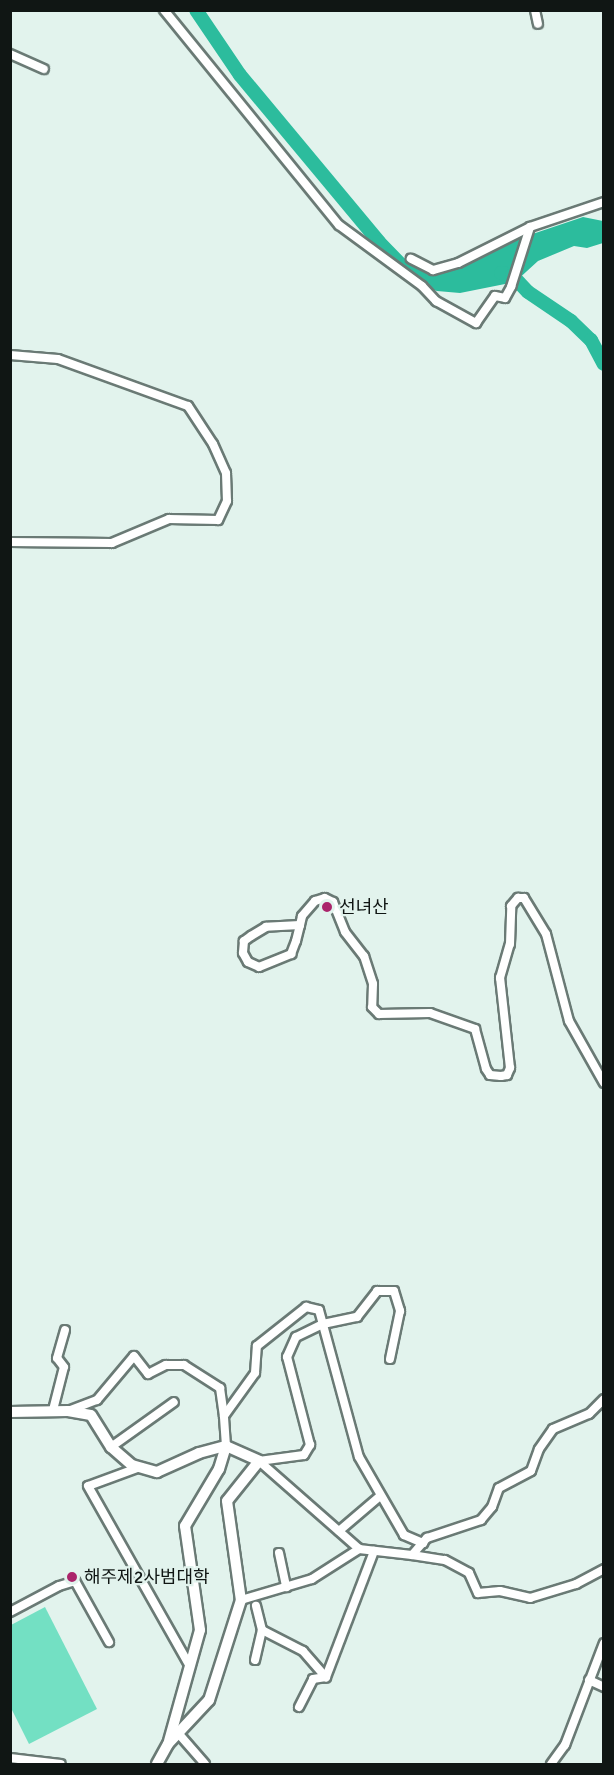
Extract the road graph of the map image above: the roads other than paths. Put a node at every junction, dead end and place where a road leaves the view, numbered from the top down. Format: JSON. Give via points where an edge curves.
{"nodes":[{"id":1,"x":164,"y":10,"type":"edge"},
{"id":2,"x":535,"y":10,"type":"edge"},
{"id":3,"x":538,"y":24,"type":"dead end"},
{"id":4,"x":10,"y":54,"type":"edge"},
{"id":5,"x":44,"y":69,"type":"dead end"},
{"id":6,"x":603,"y":202,"type":"edge"},
{"id":7,"x":529,"y":230,"type":"junction"},
{"id":8,"x":411,"y":259,"type":"dead end"},
{"id":9,"x":10,"y":355,"type":"edge"},
{"id":10,"x":10,"y":542,"type":"edge"},
{"id":11,"x":300,"y":925,"type":"junction"},
{"id":12,"x":603,"y":1083,"type":"edge"},
{"id":13,"x":323,"y":1324,"type":"junction"},
{"id":14,"x":65,"y":1330,"type":"dead end"},
{"id":15,"x":390,"y":1359,"type":"dead end"},
{"id":16,"x":603,"y":1399,"type":"edge"},
{"id":17,"x":174,"y":1402,"type":"dead end"},
{"id":18,"x":53,"y":1410,"type":"junction"},
{"id":19,"x":68,"y":1410,"type":"junction"},
{"id":20,"x":10,"y":1412,"type":"edge"},
{"id":21,"x":224,"y":1416,"type":"junction"},
{"id":22,"x":226,"y":1446,"type":"junction"},
{"id":23,"x":111,"y":1447,"type":"junction"},
{"id":24,"x":259,"y":1461,"type":"junction"},
{"id":25,"x":140,"y":1466,"type":"junction"},
{"id":26,"x":380,"y":1496,"type":"junction"},
{"id":27,"x":339,"y":1532,"type":"junction"},
{"id":28,"x":423,"y":1543,"type":"junction"},
{"id":29,"x":359,"y":1549,"type":"junction"},
{"id":30,"x":374,"y":1551,"type":"junction"},
{"id":31,"x":279,"y":1553,"type":"dead end"},
{"id":32,"x":412,"y":1555,"type":"junction"},
{"id":33,"x":603,"y":1569,"type":"edge"},
{"id":34,"x":286,"y":1587,"type":"junction"},
{"id":35,"x":241,"y":1600,"type":"junction"},
{"id":36,"x":256,"y":1606,"type":"dead end"},
{"id":37,"x":10,"y":1612,"type":"edge"},
{"id":38,"x":262,"y":1630,"type":"junction"},
{"id":39,"x":109,"y":1642,"type":"dead end"},
{"id":40,"x":603,"y":1643,"type":"edge"},
{"id":41,"x":255,"y":1660,"type":"dead end"},
{"id":42,"x":190,"y":1666,"type":"junction"},
{"id":43,"x":326,"y":1677,"type":"junction"},
{"id":44,"x":590,"y":1680,"type":"junction"},
{"id":45,"x":603,"y":1687,"type":"edge"},
{"id":46,"x":299,"y":1707,"type":"dead end"},
{"id":47,"x":178,"y":1733,"type":"junction"},
{"id":48,"x":168,"y":1744,"type":"junction"},
{"id":49,"x":10,"y":1758,"type":"edge"},
{"id":50,"x":61,"y":1764,"type":"edge"},
{"id":51,"x":157,"y":1764,"type":"edge"},
{"id":52,"x":205,"y":1764,"type":"edge"},
{"id":53,"x":551,"y":1764,"type":"edge"}],
"edges":[{"from":1,"to":7,"type":"street","via":[[339,225],[436,301],[476,323],[495,296],[505,298]]},
{"from":2,"to":3,"type":"street"},
{"from":4,"to":5,"type":"street"},
{"from":6,"to":7,"type":"street"},
{"from":7,"to":8,"type":"street","via":[[458,263],[433,270]]},
{"from":9,"to":10,"type":"street","via":[[58,359],[188,406],[226,473],[227,501],[218,520],[169,519],[112,543]]},
{"from":11,"to":11,"type":"street","via":[[291,954],[259,967],[248,962],[243,953],[244,941],[251,936],[267,927]]},
{"from":11,"to":12,"type":"street","via":[[302,916],[315,901],[325,898],[333,902],[345,932],[364,956],[373,984],[372,1007],[379,1014],[430,1013],[475,1029],[486,1069],[490,1076],[501,1076],[507,1075],[510,1068],[500,978],[510,944],[511,906],[518,898],[524,898],[546,934],[570,1021]]},
{"from":13,"to":15,"type":"street","via":[[357,1317],[377,1291],[394,1291],[400,1311]]},
{"from":13,"to":21,"type":"street","via":[[319,1310],[306,1307],[257,1346],[255,1373]]},
{"from":13,"to":24,"type":"street","via":[[296,1337],[287,1357],[310,1445],[304,1455]]},
{"from":13,"to":26,"type":"street","via":[[336,1384],[353,1427],[359,1457]]},
{"from":14,"to":18,"type":"street","via":[[57,1359],[64,1367]]},
{"from":16,"to":28,"type":"street","via":[[589,1414],[553,1429],[539,1449],[531,1471],[499,1488],[492,1507],[481,1520]]},
{"from":17,"to":23,"type":"street"},
{"from":18,"to":19,"type":"street"},
{"from":18,"to":20,"type":"street"},
{"from":19,"to":21,"type":"street","via":[[97,1400],[134,1356],[148,1374],[166,1365],[184,1365],[220,1388]]},
{"from":19,"to":23,"type":"street","via":[[91,1415]]},
{"from":21,"to":22,"type":"street"},
{"from":22,"to":24,"type":"street"},
{"from":22,"to":25,"type":"street","via":[[199,1452],[158,1472]]},
{"from":22,"to":42,"type":"street","via":[[219,1469],[185,1526],[200,1630]]},
{"from":23,"to":25,"type":"street","via":[[132,1465]]},
{"from":24,"to":27,"type":"street"},
{"from":24,"to":35,"type":"street","via":[[227,1501]]},
{"from":25,"to":42,"type":"street","via":[[88,1486]]},
{"from":26,"to":27,"type":"street"},
{"from":26,"to":28,"type":"street","via":[[404,1535]]},
{"from":27,"to":29,"type":"street"},
{"from":28,"to":32,"type":"street"},
{"from":29,"to":30,"type":"street"},
{"from":29,"to":34,"type":"street","via":[[312,1579]]},
{"from":30,"to":32,"type":"street"},
{"from":30,"to":43,"type":"street"},
{"from":31,"to":34,"type":"street"},
{"from":32,"to":33,"type":"street","via":[[445,1560],[469,1573],[478,1593],[500,1591],[530,1598],[576,1584]]},
{"from":34,"to":35,"type":"street"},
{"from":35,"to":47,"type":"street","via":[[208,1700]]},
{"from":36,"to":38,"type":"street"},
{"from":37,"to":39,"type":"street","via":[[75,1581]]},
{"from":38,"to":41,"type":"street"},
{"from":38,"to":43,"type":"street","via":[[303,1651]]},
{"from":40,"to":44,"type":"street"},
{"from":42,"to":48,"type":"street"},
{"from":43,"to":46,"type":"street","via":[[313,1679]]},
{"from":44,"to":45,"type":"street"},
{"from":44,"to":53,"type":"street","via":[[565,1745]]},
{"from":47,"to":48,"type":"street"},
{"from":47,"to":52,"type":"street"},
{"from":48,"to":51,"type":"street"},
{"from":49,"to":50,"type":"street"}]}
